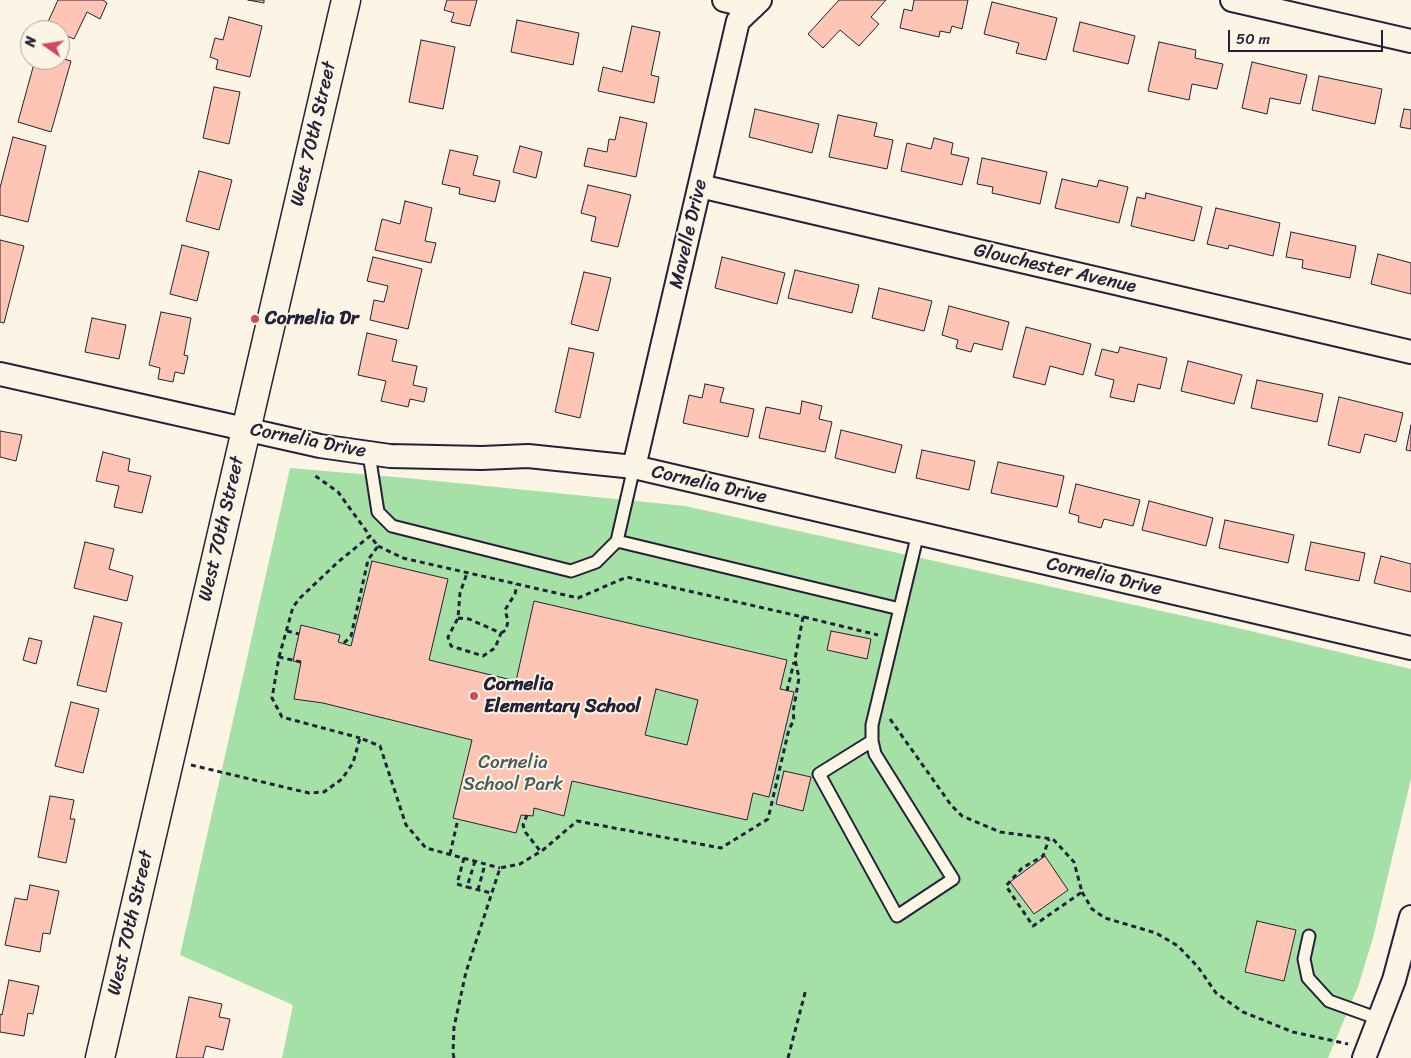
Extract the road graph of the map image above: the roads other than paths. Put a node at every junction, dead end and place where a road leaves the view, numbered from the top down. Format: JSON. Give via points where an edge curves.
{"nodes":[{"id":1,"x":346,"y":0,"type":"edge"},
{"id":2,"x":724,"y":0,"type":"edge"},
{"id":3,"x":1232,"y":0,"type":"edge"},
{"id":4,"x":756,"y":3,"type":"edge"},
{"id":5,"x":1411,"y":42,"type":"edge"},
{"id":6,"x":700,"y":186,"type":"junction"},
{"id":7,"x":1411,"y":352,"type":"edge"},
{"id":8,"x":0,"y":374,"type":"edge"},
{"id":9,"x":245,"y":429,"type":"junction"},
{"id":10,"x":369,"y":454,"type":"junction"},
{"id":11,"x":634,"y":467,"type":"junction"},
{"id":12,"x":918,"y":533,"type":"junction"},
{"id":13,"x":617,"y":541,"type":"junction"},
{"id":14,"x":900,"y":609,"type":"junction"},
{"id":15,"x":1411,"y":648,"type":"edge"},
{"id":16,"x":872,"y":741,"type":"junction"},
{"id":17,"x":1411,"y":917,"type":"edge"},
{"id":18,"x":1309,"y":936,"type":"dead end"},
{"id":19,"x":1401,"y":988,"type":"edge"},
{"id":20,"x":1379,"y":1019,"type":"junction"},
{"id":21,"x":1366,"y":1054,"type":"edge"},
{"id":22,"x":100,"y":1058,"type":"edge"}],
"edges":[{"from":1,"to":9,"type":"street","name":"West 70th Street"},
{"from":2,"to":4,"type":"street"},
{"from":3,"to":5,"type":"street"},
{"from":4,"to":6,"type":"street","name":"Mavelle Drive","via":[[738,20]]},
{"from":6,"to":7,"type":"street","name":"Glouchester Avenue"},
{"from":6,"to":11,"type":"street","name":"Mavelle Drive"},
{"from":8,"to":9,"type":"street","name":"Cornelia Drive"},
{"from":9,"to":10,"type":"street","name":"Cornelia Drive"},
{"from":9,"to":22,"type":"street","name":"West 70th Street"},
{"from":10,"to":11,"type":"street","name":"Cornelia Drive","via":[[482,458],[528,456]]},
{"from":10,"to":13,"type":"lane","via":[[378,512],[392,526],[571,571],[596,562]]},
{"from":11,"to":12,"type":"street","name":"Cornelia Drive"},
{"from":11,"to":13,"type":"lane"},
{"from":12,"to":14,"type":"lane"},
{"from":12,"to":15,"type":"street","name":"Cornelia Drive"},
{"from":13,"to":14,"type":"lane"},
{"from":14,"to":16,"type":"lane","via":[[872,725]]},
{"from":16,"to":16,"type":"lane","via":[[875,754],[953,879],[898,916],[819,774]]},
{"from":17,"to":19,"type":"street"},
{"from":18,"to":20,"type":"lane","via":[[1304,959],[1308,978],[1329,1001]]},
{"from":19,"to":20,"type":"street"},
{"from":20,"to":21,"type":"street"}]}
